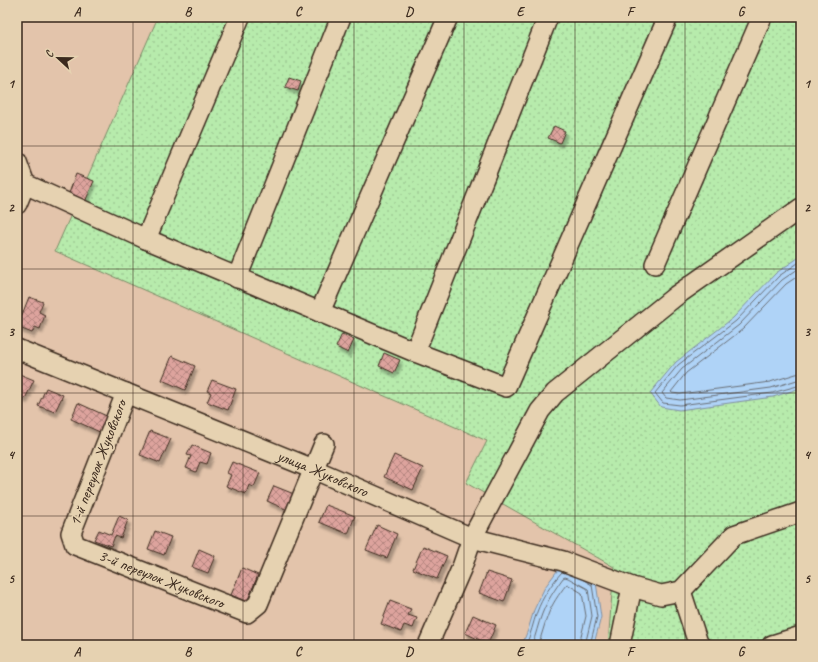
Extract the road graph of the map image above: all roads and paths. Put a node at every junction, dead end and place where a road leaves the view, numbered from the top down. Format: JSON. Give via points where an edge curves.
{"nodes":[{"id":1,"x":240,"y":17,"type":"edge"},
{"id":2,"x":342,"y":17,"type":"edge"},
{"id":3,"x":448,"y":17,"type":"edge"},
{"id":4,"x":548,"y":17,"type":"edge"},
{"id":5,"x":668,"y":17,"type":"edge"},
{"id":6,"x":762,"y":17,"type":"edge"},
{"id":7,"x":17,"y":162,"type":"edge"},
{"id":8,"x":25,"y":184,"type":"junction"},
{"id":9,"x":17,"y":204,"type":"edge"},
{"id":10,"x":801,"y":208,"type":"edge"},
{"id":11,"x":146,"y":239,"type":"junction"},
{"id":12,"x":655,"y":264,"type":"dead end"},
{"id":13,"x":237,"y":278,"type":"junction"},
{"id":14,"x":320,"y":312,"type":"junction"},
{"id":15,"x":17,"y":350,"type":"edge"},
{"id":16,"x":415,"y":352,"type":"junction"},
{"id":17,"x":126,"y":393,"type":"junction"},
{"id":18,"x":324,"y":444,"type":"dead end"},
{"id":19,"x":313,"y":469,"type":"junction"},
{"id":20,"x":801,"y":512,"type":"edge"},
{"id":21,"x":71,"y":532,"type":"joint"},
{"id":22,"x":472,"y":538,"type":"junction"},
{"id":23,"x":632,"y":587,"type":"junction"},
{"id":24,"x":681,"y":592,"type":"junction"},
{"id":25,"x":801,"y":636,"type":"edge"},
{"id":26,"x":428,"y":645,"type":"edge"},
{"id":27,"x":620,"y":645,"type":"edge"},
{"id":28,"x":700,"y":645,"type":"edge"},
{"id":29,"x":772,"y":645,"type":"edge"}],
"edges":[{"from":1,"to":11,"type":"street"},
{"from":2,"to":13,"type":"street"},
{"from":3,"to":14,"type":"street"},
{"from":4,"to":16,"type":"street"},
{"from":5,"to":16,"type":"street","via":[[506,387]]},
{"from":6,"to":12,"type":"street"},
{"from":7,"to":8,"type":"street"},
{"from":8,"to":9,"type":"street"},
{"from":8,"to":11,"type":"street"},
{"from":10,"to":22,"type":"street","via":[[677,294],[555,393],[540,411]]},
{"from":11,"to":13,"type":"street"},
{"from":13,"to":14,"type":"street"},
{"from":14,"to":16,"type":"street"},
{"from":15,"to":17,"type":"street","name":"улица Жуковского"},
{"from":17,"to":19,"type":"street","name":"улица Жуковского"},
{"from":17,"to":21,"type":"street","name":"1-й переулок Жуковского"},
{"from":18,"to":19,"type":"street"},
{"from":19,"to":21,"type":"street","name":"3-й переулок Жуковского","via":[[258,604],[247,613],[75,545]]},
{"from":19,"to":22,"type":"street","name":"улица Жуковского"},
{"from":20,"to":24,"type":"street","via":[[734,535]]},
{"from":22,"to":23,"type":"street","name":"улица Жуковского","via":[[563,561]]},
{"from":22,"to":26,"type":"street"},
{"from":23,"to":24,"type":"street","name":"улица Жуковского","via":[[661,595]]},
{"from":23,"to":27,"type":"street"},
{"from":24,"to":28,"type":"street"},
{"from":25,"to":29,"type":"street"}]}
